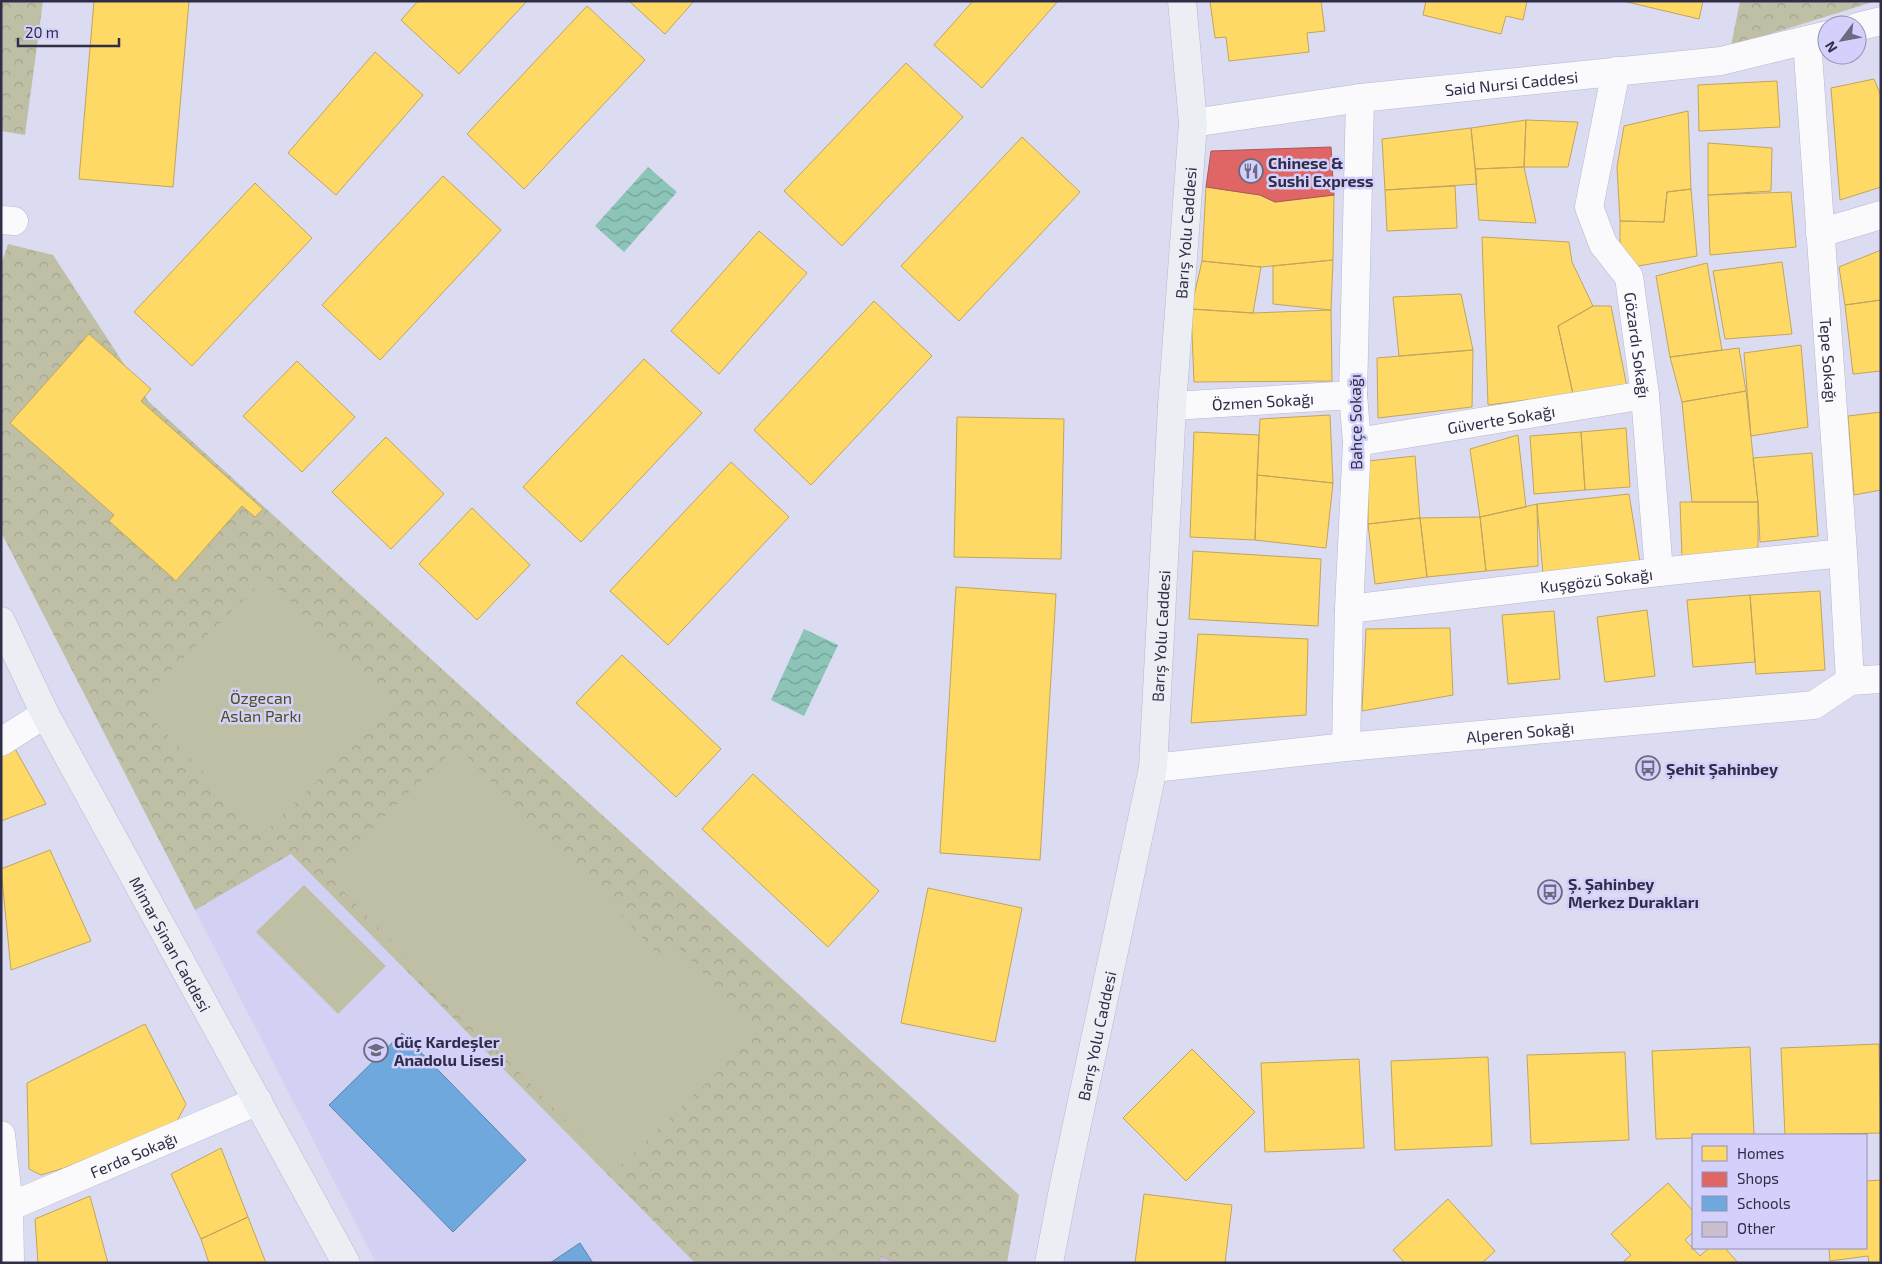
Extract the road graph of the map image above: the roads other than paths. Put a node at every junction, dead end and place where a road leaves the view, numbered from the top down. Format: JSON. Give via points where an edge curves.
{"nodes":[{"id":1,"x":1182,"y":1,"type":"edge"},
{"id":2,"x":1881,"y":21,"type":"edge"},
{"id":3,"x":1867,"y":24,"type":"edge"},
{"id":4,"x":1817,"y":38,"type":"edge"},
{"id":5,"x":1817,"y":65,"type":"edge"},
{"id":6,"x":1616,"y":71,"type":"junction"},
{"id":7,"x":1360,"y":98,"type":"junction"},
{"id":8,"x":1194,"y":123,"type":"junction"},
{"id":9,"x":1881,"y":214,"type":"edge"},
{"id":10,"x":1820,"y":234,"type":"junction"},
{"id":11,"x":1644,"y":394,"type":"junction"},
{"id":12,"x":1353,"y":395,"type":"junction"},
{"id":13,"x":1172,"y":406,"type":"junction"},
{"id":14,"x":1357,"y":442,"type":"junction"},
{"id":15,"x":1843,"y":553,"type":"junction"},
{"id":16,"x":1659,"y":572,"type":"junction"},
{"id":17,"x":1348,"y":609,"type":"junction"},
{"id":18,"x":1,"y":621,"type":"edge"},
{"id":19,"x":1881,"y":679,"type":"edge"},
{"id":20,"x":1850,"y":681,"type":"junction"},
{"id":21,"x":45,"y":714,"type":"junction"},
{"id":22,"x":1,"y":742,"type":"edge"},
{"id":23,"x":1346,"y":747,"type":"junction"},
{"id":24,"x":1153,"y":768,"type":"junction"},
{"id":25,"x":258,"y":1101,"type":"junction"},
{"id":26,"x":1,"y":1135,"type":"edge"},
{"id":27,"x":9,"y":1207,"type":"junction"},
{"id":28,"x":10,"y":1263,"type":"edge"},
{"id":29,"x":346,"y":1263,"type":"edge"},
{"id":30,"x":1049,"y":1263,"type":"edge"}],
"edges":[{"from":1,"to":8,"type":"main road","name":"Barış Yolu Caddesi"},
{"from":2,"to":3,"type":"street"},
{"from":4,"to":6,"type":"street","name":"Said Nursi Caddesi","via":[[1722,61]]},
{"from":5,"to":10,"type":"street","name":"Tepe Sokağı"},
{"from":6,"to":7,"type":"street","name":"Said Nursi Caddesi"},
{"from":6,"to":11,"type":"street","name":"Gözardı Sokağı","via":[[1589,206],[1603,244],[1629,278]]},
{"from":7,"to":8,"type":"street","name":"Said Nursi Caddesi"},
{"from":7,"to":12,"type":"street","name":"Bahçe Sokağı"},
{"from":8,"to":13,"type":"main road","name":"Barış Yolu Caddesi"},
{"from":9,"to":10,"type":"street"},
{"from":10,"to":15,"type":"street","name":"Tepe Sokağı"},
{"from":11,"to":14,"type":"street","name":"Güverte Sokağı"},
{"from":11,"to":16,"type":"street","name":"Gözardı Sokağı"},
{"from":12,"to":13,"type":"street","name":"Özmen Sokağı"},
{"from":12,"to":14,"type":"street","name":"Bahçe Sokağı"},
{"from":13,"to":24,"type":"main road","name":"Barış Yolu Caddesi"},
{"from":14,"to":17,"type":"street","name":"Bahçe Sokağı"},
{"from":15,"to":16,"type":"street","name":"Kuşgözü Sokağı"},
{"from":15,"to":20,"type":"street","name":"Tepe Sokağı"},
{"from":16,"to":17,"type":"street","name":"Kuşgözü Sokağı"},
{"from":17,"to":23,"type":"street","name":"Bahçe Sokağı"},
{"from":18,"to":21,"type":"main road","name":"Mimar Sinan Caddesi"},
{"from":19,"to":20,"type":"street","name":"Alperen Sokağı"},
{"from":20,"to":23,"type":"street","name":"Alperen Sokağı","via":[[1814,705]]},
{"from":21,"to":22,"type":"street"},
{"from":21,"to":25,"type":"main road","name":"Mimar Sinan Caddesi"},
{"from":23,"to":24,"type":"street","name":"Alperen Sokağı"},
{"from":24,"to":30,"type":"main road","name":"Barış Yolu Caddesi"},
{"from":25,"to":27,"type":"street","name":"Ferda Sokağı"},
{"from":25,"to":29,"type":"main road","name":"Mimar Sinan Caddesi"},
{"from":26,"to":27,"type":"street"},
{"from":27,"to":28,"type":"street"}]}
